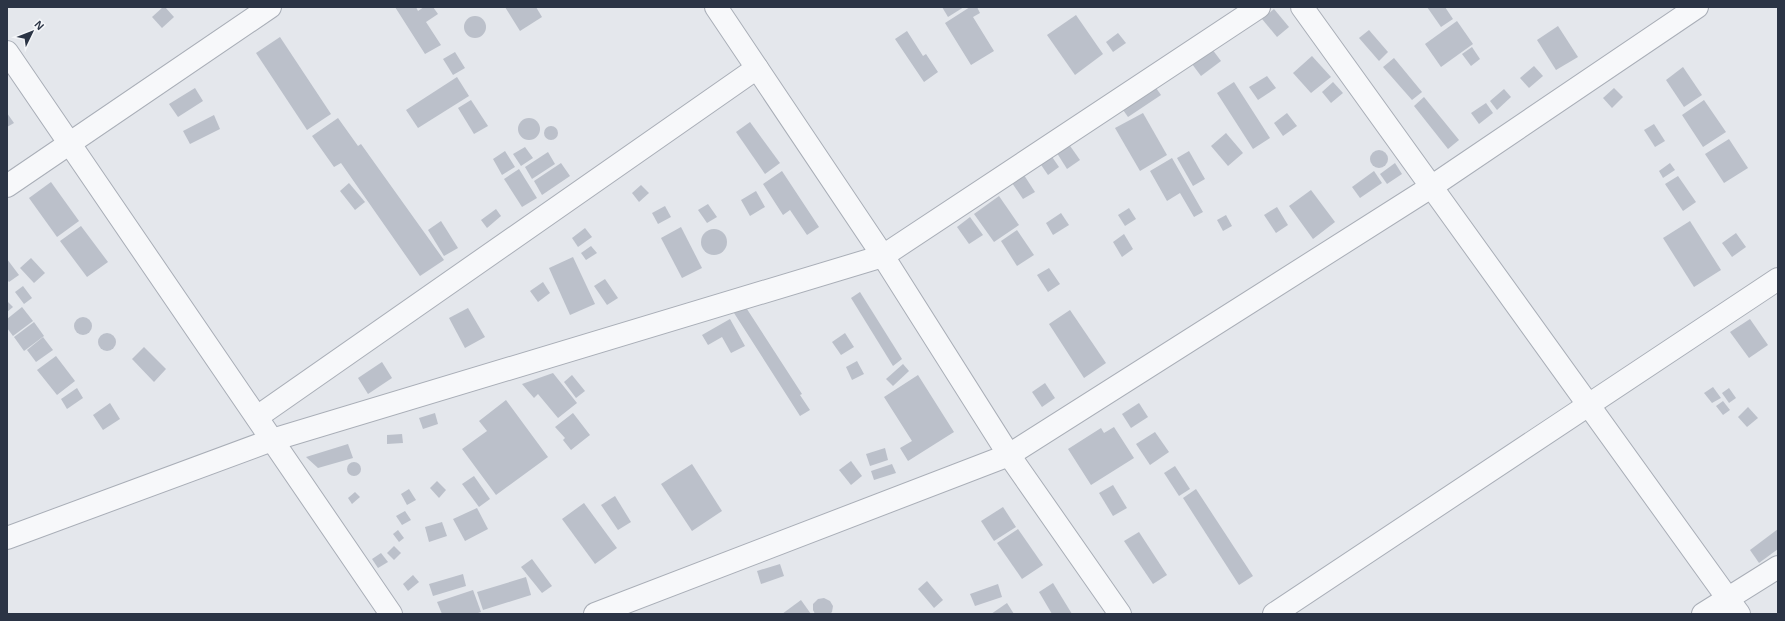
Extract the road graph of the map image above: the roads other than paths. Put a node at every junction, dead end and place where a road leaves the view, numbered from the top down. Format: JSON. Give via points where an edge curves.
{"nodes":[{"id":1,"x":270,"y":7,"type":"edge"},
{"id":2,"x":716,"y":7,"type":"edge"},
{"id":3,"x":1259,"y":7,"type":"edge"},
{"id":4,"x":1302,"y":7,"type":"edge"},
{"id":5,"x":1697,"y":7,"type":"edge"},
{"id":6,"x":7,"y":52,"type":"edge"},
{"id":7,"x":757,"y":68,"type":"junction"},
{"id":8,"x":70,"y":144,"type":"junction"},
{"id":9,"x":7,"y":186,"type":"edge"},
{"id":10,"x":1431,"y":187,"type":"junction"},
{"id":11,"x":882,"y":256,"type":"junction"},
{"id":12,"x":1778,"y":279,"type":"edge"},
{"id":13,"x":1588,"y":405,"type":"junction"},
{"id":14,"x":257,"y":417,"type":"junction"},
{"id":15,"x":272,"y":440,"type":"junction"},
{"id":16,"x":1010,"y":455,"type":"junction"},
{"id":17,"x":7,"y":538,"type":"edge"},
{"id":18,"x":1778,"y":567,"type":"edge"},
{"id":19,"x":1733,"y":606,"type":"edge"},
{"id":20,"x":391,"y":614,"type":"edge"},
{"id":21,"x":595,"y":614,"type":"edge"},
{"id":22,"x":1120,"y":614,"type":"edge"},
{"id":23,"x":1274,"y":614,"type":"edge"},
{"id":24,"x":1703,"y":614,"type":"edge"}],
"edges":[{"from":1,"to":8,"type":"street"},
{"from":2,"to":7,"type":"street"},
{"from":3,"to":11,"type":"street"},
{"from":4,"to":10,"type":"street"},
{"from":5,"to":10,"type":"street"},
{"from":6,"to":8,"type":"street"},
{"from":7,"to":11,"type":"street"},
{"from":7,"to":14,"type":"street"},
{"from":8,"to":9,"type":"street"},
{"from":8,"to":14,"type":"street"},
{"from":10,"to":13,"type":"street"},
{"from":10,"to":16,"type":"street"},
{"from":11,"to":15,"type":"street"},
{"from":11,"to":16,"type":"street"},
{"from":12,"to":13,"type":"street"},
{"from":13,"to":19,"type":"street"},
{"from":13,"to":23,"type":"street"},
{"from":14,"to":15,"type":"street"},
{"from":15,"to":17,"type":"street"},
{"from":15,"to":20,"type":"street"},
{"from":16,"to":21,"type":"street"},
{"from":16,"to":22,"type":"street"},
{"from":18,"to":19,"type":"street"},
{"from":19,"to":24,"type":"street"}]}
